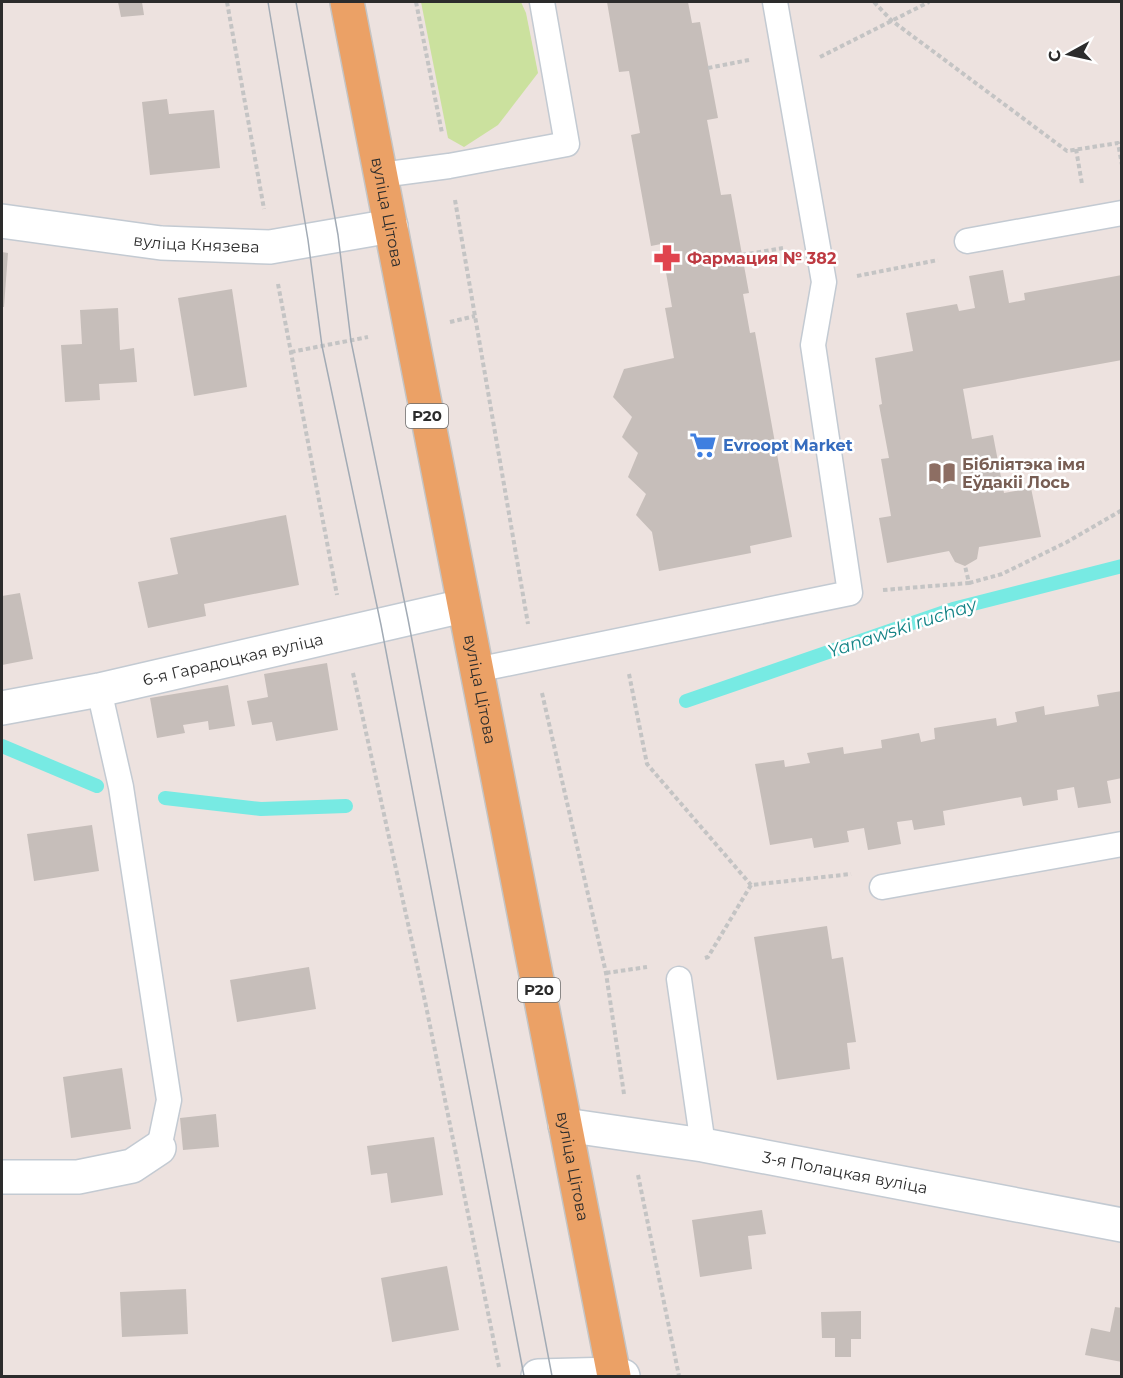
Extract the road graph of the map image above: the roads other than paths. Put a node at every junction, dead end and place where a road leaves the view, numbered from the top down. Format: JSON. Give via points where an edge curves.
{"nodes":[{"id":1,"x":347,"y":2,"type":"edge"},
{"id":2,"x":542,"y":2,"type":"edge"},
{"id":3,"x":775,"y":2,"type":"edge"},
{"id":4,"x":381,"y":175,"type":"junction"},
{"id":5,"x":1122,"y":213,"type":"edge"},
{"id":6,"x":2,"y":221,"type":"edge"},
{"id":7,"x":391,"y":226,"type":"junction"},
{"id":8,"x":967,"y":242,"type":"dead end"},
{"id":9,"x":463,"y":606,"type":"junction"},
{"id":10,"x":476,"y":670,"type":"junction"},
{"id":11,"x":99,"y":690,"type":"junction"},
{"id":12,"x":2,"y":708,"type":"edge"},
{"id":13,"x":1122,"y":844,"type":"edge"},
{"id":14,"x":882,"y":887,"type":"dead end"},
{"id":15,"x":679,"y":979,"type":"dead end"},
{"id":16,"x":566,"y":1125,"type":"junction"},
{"id":17,"x":703,"y":1145,"type":"junction"},
{"id":18,"x":159,"y":1148,"type":"joint"},
{"id":19,"x":2,"y":1177,"type":"edge"},
{"id":20,"x":1122,"y":1225,"type":"edge"},
{"id":21,"x":617,"y":1376,"type":"edge"},
{"id":22,"x":538,"y":1377,"type":"edge"}],
"edges":[{"from":1,"to":4,"type":"main road","name":"вуліца Цітова","number":"Р20"},
{"from":2,"to":4,"type":"lane","via":[[567,144]]},
{"from":3,"to":10,"type":"lane","via":[[824,282],[813,345],[850,593]]},
{"from":4,"to":7,"type":"main road","name":"вуліца Цітова","number":"Р20"},
{"from":5,"to":8,"type":"lane"},
{"from":6,"to":7,"type":"street","name":"вуліца Князева","via":[[161,243],[270,247]]},
{"from":7,"to":9,"type":"main road","name":"вуліца Цітова","number":"Р20"},
{"from":9,"to":10,"type":"main road","name":"вуліца Цітова","number":"Р20"},
{"from":9,"to":11,"type":"street","name":"6-я Гарадоцкая вуліца"},
{"from":10,"to":16,"type":"main road","name":"вуліца Цітова","number":"Р20"},
{"from":11,"to":12,"type":"street","name":"6-я Гарадоцкая вуліца"},
{"from":11,"to":18,"type":"lane","via":[[121,787],[169,1100]]},
{"from":13,"to":14,"type":"lane"},
{"from":15,"to":17,"type":"lane"},
{"from":16,"to":17,"type":"street","name":"3-я Полацкая вуліца"},
{"from":16,"to":21,"type":"main road","name":"вуліца Цітова","number":"Р20"},
{"from":17,"to":20,"type":"street","name":"3-я Полацкая вуліца"},
{"from":18,"to":19,"type":"street","via":[[132,1166],[78,1177]]},
{"from":21,"to":22,"type":"street"}]}
